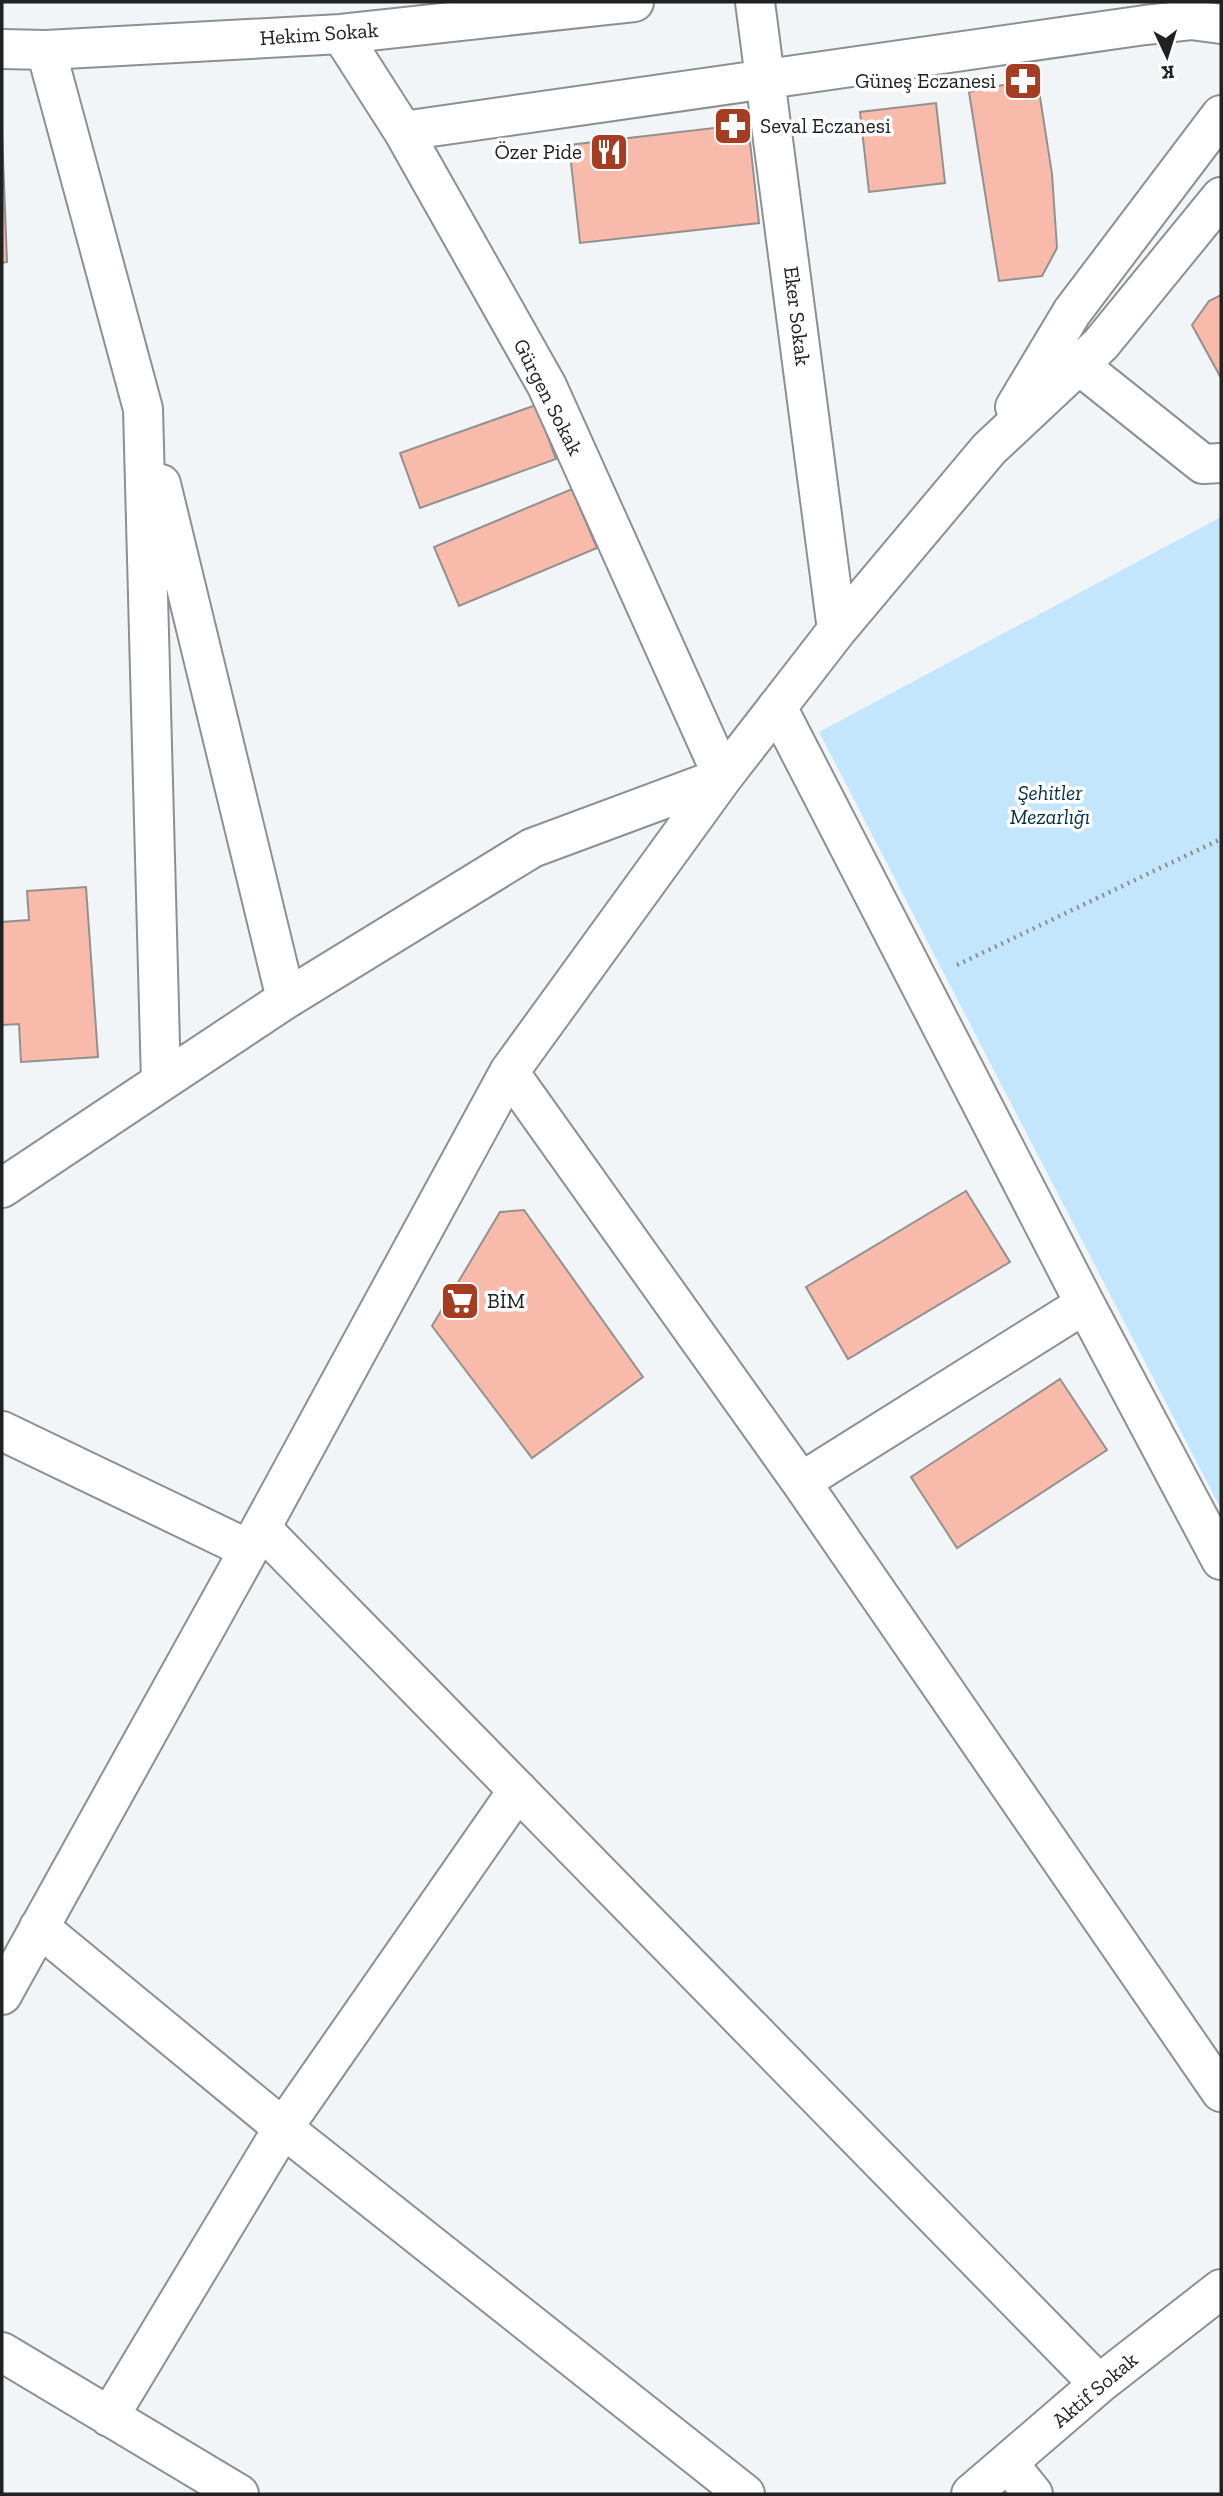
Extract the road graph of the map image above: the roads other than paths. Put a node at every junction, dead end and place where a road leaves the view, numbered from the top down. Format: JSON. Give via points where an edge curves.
{"nodes":[{"id":1,"x":634,"y":2,"type":"edge"},
{"id":2,"x":755,"y":2,"type":"edge"},
{"id":3,"x":1099,"y":17,"type":"edge"},
{"id":4,"x":1221,"y":24,"type":"edge"},
{"id":5,"x":341,"y":34,"type":"junction"},
{"id":6,"x":2,"y":49,"type":"edge"},
{"id":7,"x":46,"y":50,"type":"junction"},
{"id":8,"x":766,"y":80,"type":"junction"},
{"id":9,"x":1221,"y":115,"type":"edge"},
{"id":10,"x":403,"y":131,"type":"junction"},
{"id":11,"x":1221,"y":197,"type":"edge"},
{"id":12,"x":1209,"y":236,"type":"edge"},
{"id":13,"x":1079,"y":365,"type":"junction"},
{"id":14,"x":143,"y":409,"type":"junction"},
{"id":15,"x":989,"y":449,"type":"junction"},
{"id":16,"x":1221,"y":463,"type":"edge"},
{"id":17,"x":837,"y":630,"type":"junction"},
{"id":18,"x":777,"y":707,"type":"junction"},
{"id":19,"x":723,"y":776,"type":"junction"},
{"id":20,"x":286,"y":999,"type":"junction"},
{"id":21,"x":509,"y":1072,"type":"junction"},
{"id":22,"x":161,"y":1082,"type":"junction"},
{"id":23,"x":2,"y":1188,"type":"edge"},
{"id":24,"x":1085,"y":1304,"type":"junction"},
{"id":25,"x":2,"y":1431,"type":"edge"},
{"id":26,"x":801,"y":1482,"type":"junction"},
{"id":27,"x":255,"y":1539,"type":"junction"},
{"id":28,"x":1221,"y":1560,"type":"edge"},
{"id":29,"x":518,"y":1790,"type":"junction"},
{"id":30,"x":39,"y":1927,"type":"junction"},
{"id":31,"x":2,"y":1995,"type":"edge"},
{"id":32,"x":1221,"y":2092,"type":"edge"},
{"id":33,"x":283,"y":2129,"type":"junction"},
{"id":34,"x":1221,"y":2289,"type":"edge"},
{"id":35,"x":2,"y":2353,"type":"edge"},
{"id":36,"x":1099,"y":2384,"type":"junction"},
{"id":37,"x":109,"y":2417,"type":"junction"},
{"id":38,"x":1008,"y":2463,"type":"junction"},
{"id":39,"x":239,"y":2494,"type":"edge"},
{"id":40,"x":745,"y":2494,"type":"edge"},
{"id":41,"x":971,"y":2494,"type":"edge"},
{"id":42,"x":1033,"y":2494,"type":"edge"}],
"edges":[{"from":1,"to":5,"type":"street","name":"Hekim Sokak"},
{"from":2,"to":8,"type":"street","name":"Eker Sokak"},
{"from":3,"to":4,"type":"street"},
{"from":3,"to":8,"type":"street"},
{"from":5,"to":7,"type":"street","name":"Hekim Sokak"},
{"from":5,"to":10,"type":"street","name":"Gürgen Sokak"},
{"from":6,"to":7,"type":"street","name":"Hekim Sokak"},
{"from":7,"to":14,"type":"street"},
{"from":8,"to":10,"type":"street"},
{"from":8,"to":17,"type":"street","name":"Eker Sokak"},
{"from":9,"to":15,"type":"street","via":[[1072,312]]},
{"from":10,"to":19,"type":"street","name":"Gürgen Sokak","via":[[547,386]]},
{"from":11,"to":12,"type":"street"},
{"from":12,"to":13,"type":"street"},
{"from":13,"to":15,"type":"street"},
{"from":13,"to":16,"type":"street","via":[[1203,464]]},
{"from":14,"to":20,"type":"street"},
{"from":14,"to":22,"type":"street"},
{"from":15,"to":17,"type":"street"},
{"from":17,"to":18,"type":"street"},
{"from":18,"to":19,"type":"street"},
{"from":18,"to":24,"type":"street"},
{"from":19,"to":20,"type":"street","via":[[532,848]]},
{"from":19,"to":21,"type":"street"},
{"from":20,"to":22,"type":"street"},
{"from":21,"to":26,"type":"street"},
{"from":21,"to":27,"type":"street"},
{"from":22,"to":23,"type":"street"},
{"from":24,"to":26,"type":"street"},
{"from":24,"to":28,"type":"street"},
{"from":25,"to":27,"type":"street"},
{"from":26,"to":32,"type":"street"},
{"from":27,"to":29,"type":"street"},
{"from":27,"to":30,"type":"street"},
{"from":29,"to":33,"type":"street"},
{"from":29,"to":36,"type":"street"},
{"from":30,"to":31,"type":"street"},
{"from":30,"to":33,"type":"street"},
{"from":33,"to":37,"type":"street"},
{"from":33,"to":40,"type":"street"},
{"from":34,"to":36,"type":"street","name":"Aktif Sokak"},
{"from":35,"to":37,"type":"street"},
{"from":36,"to":38,"type":"street","name":"Aktif Sokak"},
{"from":37,"to":39,"type":"street"},
{"from":38,"to":41,"type":"street","name":"Aktif Sokak"},
{"from":38,"to":42,"type":"street"}]}
